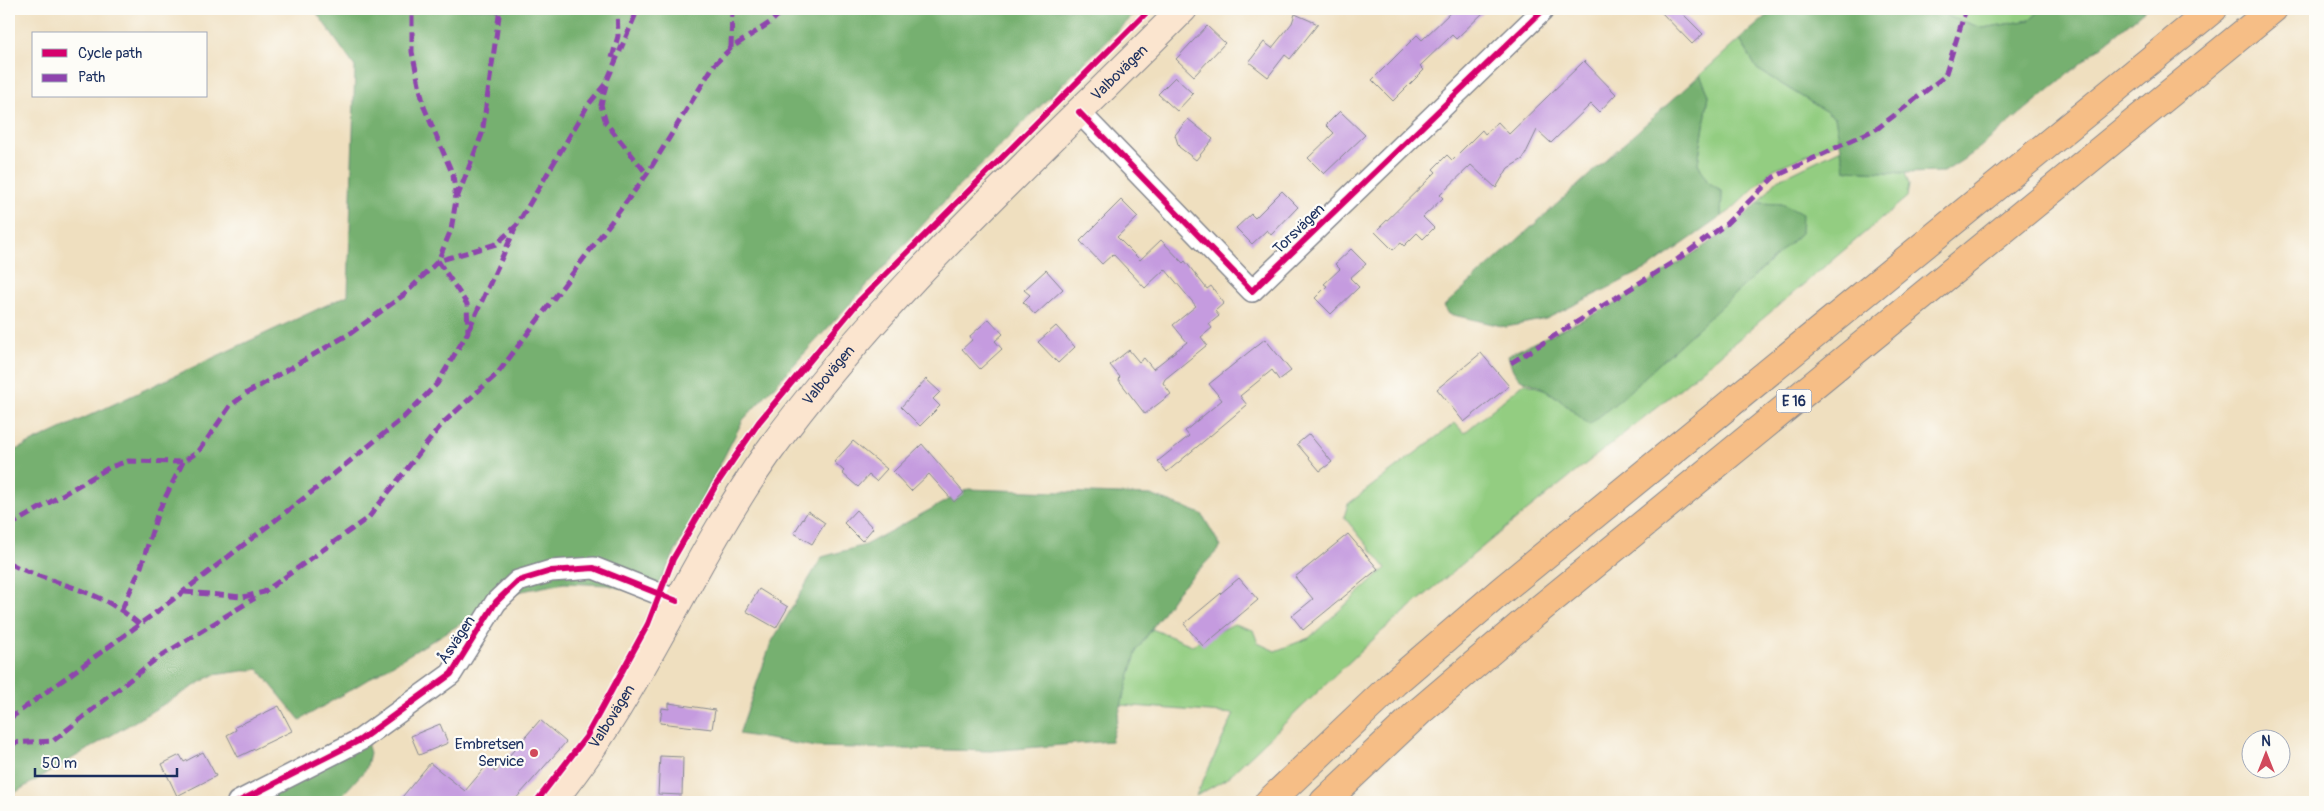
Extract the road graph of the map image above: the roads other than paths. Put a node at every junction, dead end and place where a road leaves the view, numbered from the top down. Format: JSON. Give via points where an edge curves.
{"nodes":[{"id":1,"x":1184,"y":9,"type":"edge"},
{"id":2,"x":2213,"y":9,"type":"edge"},
{"id":3,"x":2273,"y":9,"type":"edge"},
{"id":4,"x":1542,"y":11,"type":"dead end"},
{"id":5,"x":1079,"y":112,"type":"junction"},
{"id":6,"x":677,"y":601,"type":"junction"},
{"id":7,"x":238,"y":802,"type":"edge"},
{"id":8,"x":551,"y":802,"type":"edge"},
{"id":9,"x":1269,"y":802,"type":"edge"},
{"id":10,"x":1324,"y":802,"type":"edge"}],
"edges":[{"from":1,"to":5,"type":"main road","name":"Valbovägen"},
{"from":2,"to":9,"type":"highway","number":"E 16","via":[[1500,591],[1394,683]]},
{"from":3,"to":10,"type":"highway","number":"E 16","via":[[1535,613],[1420,711]]},
{"from":4,"to":5,"type":"street","name":"Torsvägen","via":[[1252,291]]},
{"from":5,"to":6,"type":"main road","name":"Valbovägen","via":[[924,269],[823,382],[736,499]]},
{"from":6,"to":7,"type":"street","name":"Åsvägen","via":[[594,568],[551,571],[518,581],[496,602],[451,674],[360,740]]},
{"from":6,"to":8,"type":"main road","name":"Valbovägen","via":[[640,673],[595,745]]}]}
